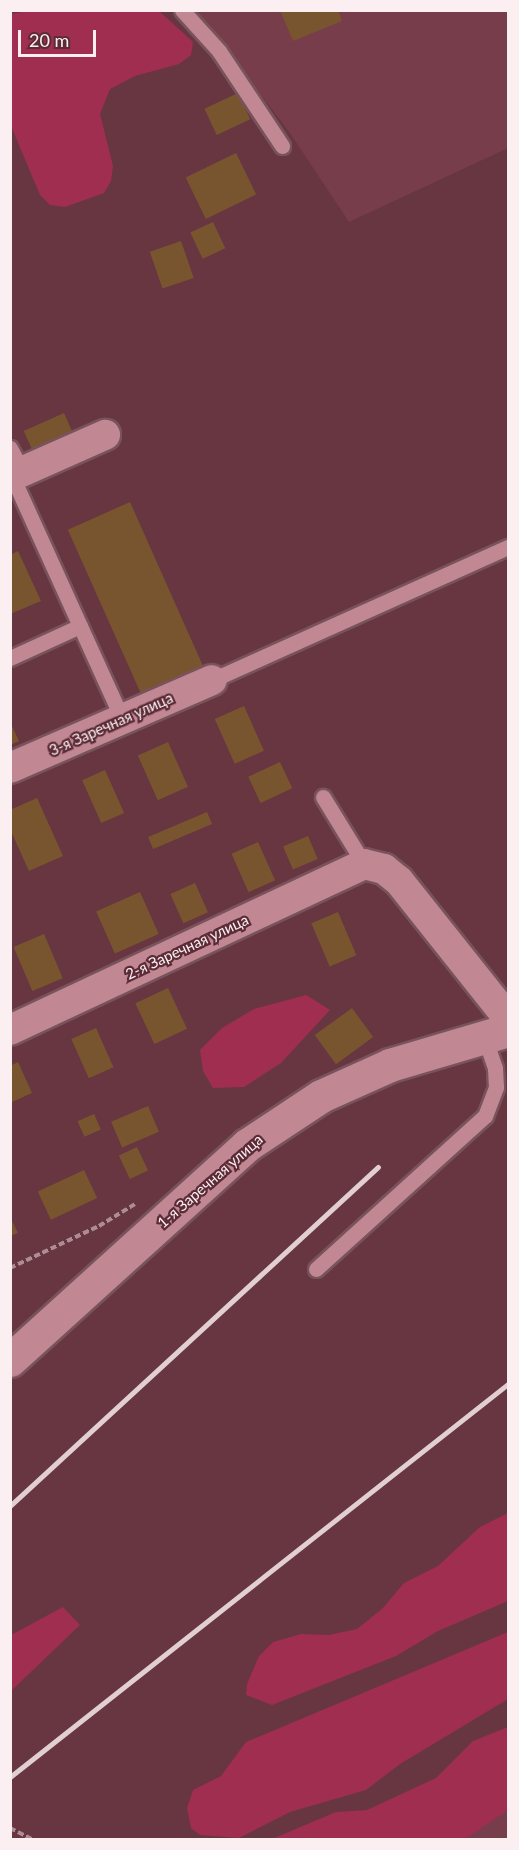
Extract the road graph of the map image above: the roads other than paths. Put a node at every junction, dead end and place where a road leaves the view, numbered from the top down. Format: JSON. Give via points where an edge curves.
{"nodes":[{"id":1,"x":182,"y":10,"type":"edge"},
{"id":2,"x":282,"y":146,"type":"dead end"},
{"id":3,"x":105,"y":435,"type":"dead end"},
{"id":4,"x":14,"y":468,"type":"edge"},
{"id":5,"x":508,"y":547,"type":"edge"},
{"id":6,"x":80,"y":626,"type":"junction"},
{"id":7,"x":10,"y":658,"type":"edge"},
{"id":8,"x":212,"y":680,"type":"joint"},
{"id":9,"x":123,"y":719,"type":"junction"},
{"id":10,"x":10,"y":768,"type":"edge"},
{"id":11,"x":323,"y":797,"type":"dead end"},
{"id":12,"x":364,"y":864,"type":"junction"},
{"id":13,"x":500,"y":1028,"type":"edge"},
{"id":14,"x":10,"y":1030,"type":"edge"},
{"id":15,"x":316,"y":1269,"type":"dead end"},
{"id":16,"x":10,"y":1360,"type":"edge"}],
"edges":[{"from":1,"to":2,"type":"lane","via":[[219,51]]},
{"from":3,"to":4,"type":"street"},
{"from":4,"to":6,"type":"lane"},
{"from":5,"to":8,"type":"lane"},
{"from":6,"to":7,"type":"lane"},
{"from":6,"to":9,"type":"lane"},
{"from":8,"to":9,"type":"street","name":"3-я Заречная улица"},
{"from":9,"to":10,"type":"street","name":"3-я Заречная улица"},
{"from":11,"to":12,"type":"lane"},
{"from":12,"to":13,"type":"street","via":[[384,869],[399,881]]},
{"from":12,"to":14,"type":"street","name":"2-я Заречная улица"},
{"from":13,"to":15,"type":"lane","via":[[496,1087],[485,1116]]},
{"from":13,"to":16,"type":"street","name":"1-я Заречная улица","via":[[390,1065],[321,1096],[247,1145]]}]}
